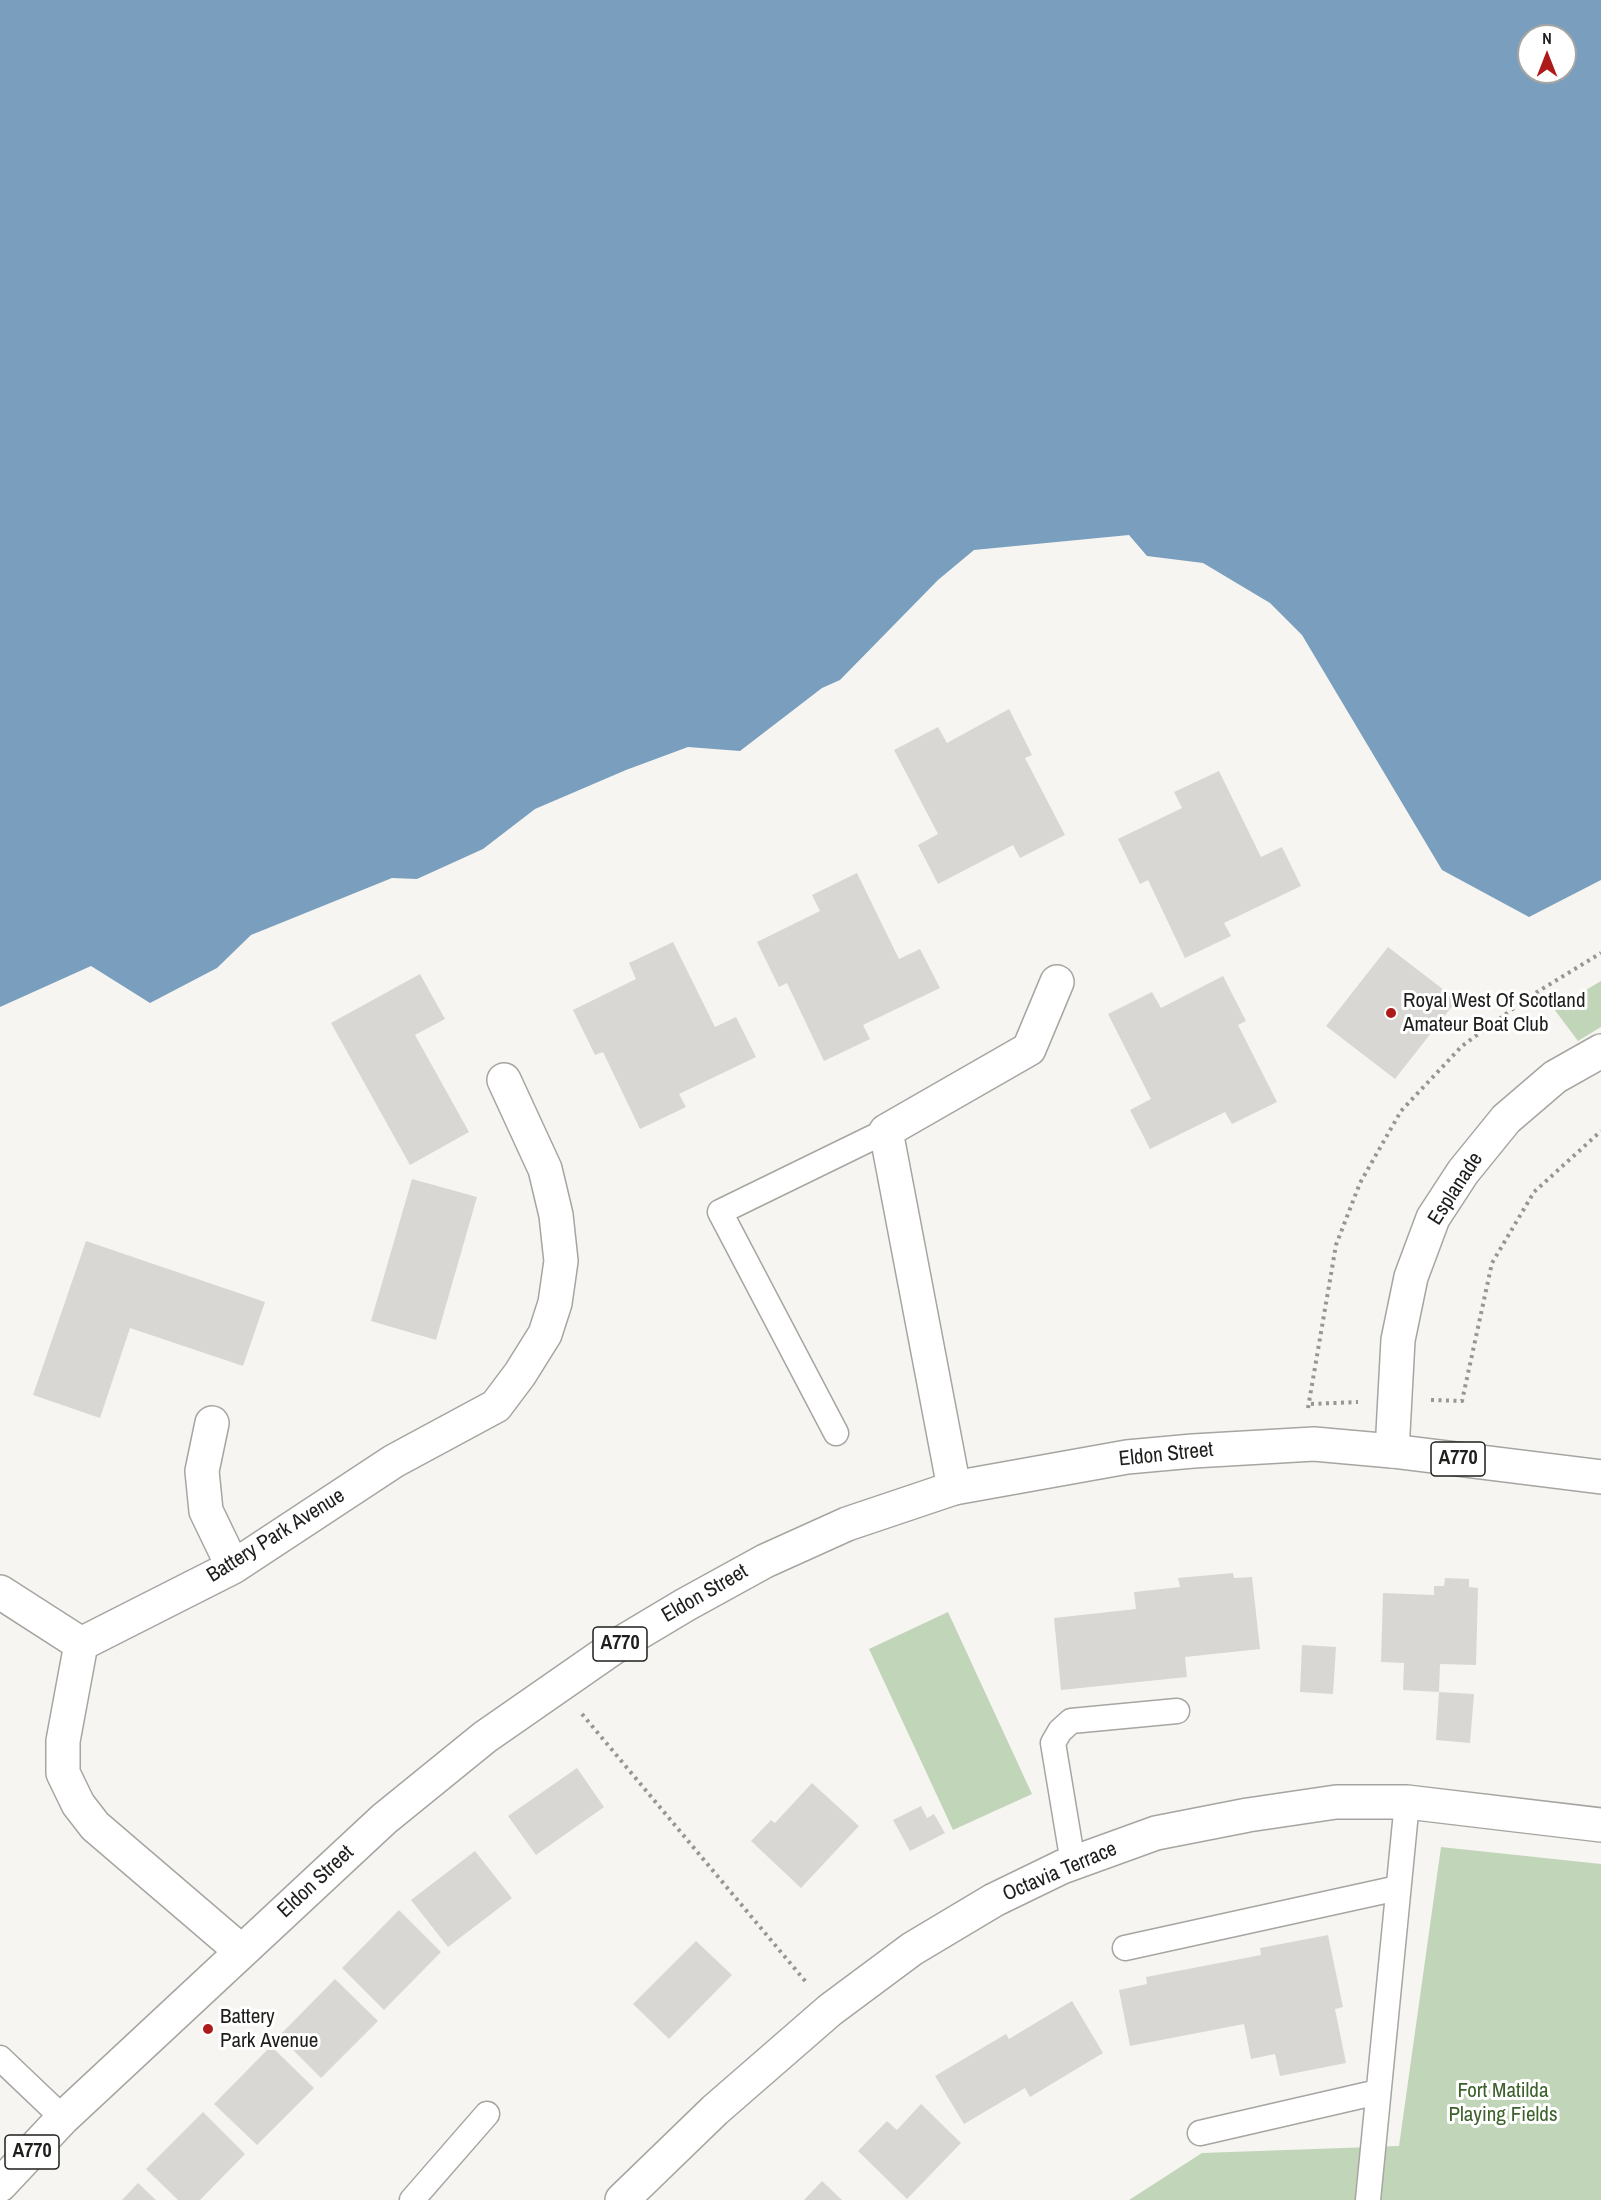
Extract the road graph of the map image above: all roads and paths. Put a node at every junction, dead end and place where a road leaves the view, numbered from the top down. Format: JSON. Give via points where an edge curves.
{"nodes":[{"id":1,"x":1601,"y":953,"type":"edge"},
{"id":2,"x":1057,"y":982,"type":"dead end"},
{"id":3,"x":1601,"y":1051,"type":"edge"},
{"id":4,"x":504,"y":1080,"type":"dead end"},
{"id":5,"x":886,"y":1131,"type":"junction"},
{"id":6,"x":1601,"y":1131,"type":"edge"},
{"id":7,"x":1395,"y":1400,"type":"junction"},
{"id":8,"x":212,"y":1424,"type":"dead end"},
{"id":9,"x":836,"y":1433,"type":"dead end"},
{"id":10,"x":1392,"y":1451,"type":"junction"},
{"id":11,"x":1601,"y":1478,"type":"edge"},
{"id":12,"x":954,"y":1488,"type":"junction"},
{"id":13,"x":233,"y":1567,"type":"junction"},
{"id":14,"x":0,"y":1592,"type":"edge"},
{"id":15,"x":81,"y":1644,"type":"junction"},
{"id":16,"x":1177,"y":1711,"type":"dead end"},
{"id":17,"x":596,"y":1731,"type":"dead end"},
{"id":18,"x":1407,"y":1802,"type":"junction"},
{"id":19,"x":1601,"y":1825,"type":"edge"},
{"id":20,"x":1073,"y":1863,"type":"junction"},
{"id":21,"x":1398,"y":1888,"type":"junction"},
{"id":22,"x":1125,"y":1948,"type":"dead end"},
{"id":23,"x":241,"y":1951,"type":"junction"},
{"id":24,"x":830,"y":2010,"type":"junction"},
{"id":25,"x":0,"y":2058,"type":"edge"},
{"id":26,"x":1378,"y":2092,"type":"junction"},
{"id":27,"x":487,"y":2114,"type":"dead end"},
{"id":28,"x":63,"y":2118,"type":"junction"},
{"id":29,"x":1200,"y":2133,"type":"dead end"},
{"id":30,"x":0,"y":2185,"type":"edge"},
{"id":31,"x":412,"y":2200,"type":"edge"},
{"id":32,"x":622,"y":2200,"type":"edge"},
{"id":33,"x":1368,"y":2200,"type":"edge"}],
"edges":[{"from":1,"to":7,"type":"path","via":[[1529,997],[1462,1046],[1401,1111],[1360,1183],[1336,1245],[1307,1404]]},
{"from":2,"to":5,"type":"street","via":[[1029,1049]]},
{"from":3,"to":7,"type":"street","name":"Esplanade","via":[[1555,1077],[1506,1119],[1463,1172],[1433,1218],[1411,1277],[1398,1340]]},
{"from":4,"to":13,"type":"street","name":"Battery Park Avenue","via":[[545,1169],[556,1215],[561,1261],[555,1303],[544,1334],[496,1406],[394,1461]]},
{"from":5,"to":9,"type":"lane","via":[[720,1212]]},
{"from":5,"to":12,"type":"street"},
{"from":6,"to":7,"type":"path","via":[[1534,1192],[1492,1263],[1462,1401]]},
{"from":7,"to":10,"type":"street","name":"Esplanade"},
{"from":8,"to":13,"type":"street","via":[[202,1471],[206,1511]]},
{"from":10,"to":11,"type":"street","name":"Eldon Street","number":"A770"},
{"from":10,"to":12,"type":"street","name":"Eldon Street","number":"A770","via":[[1314,1444],[1193,1451],[1127,1457]]},
{"from":12,"to":23,"type":"street","name":"Eldon Street","number":"A770","via":[[847,1524],[765,1561],[613,1648],[486,1737],[384,1819]]},
{"from":13,"to":15,"type":"street","name":"Battery Park Avenue"},
{"from":14,"to":15,"type":"street"},
{"from":15,"to":23,"type":"street","via":[[63,1741],[63,1773],[78,1804],[95,1826]]},
{"from":16,"to":20,"type":"lane","via":[[1071,1721],[1060,1731],[1053,1743]]},
{"from":17,"to":24,"type":"path"},
{"from":18,"to":19,"type":"street","name":"Octavia Terrace"},
{"from":18,"to":20,"type":"street","name":"Octavia Terrace","via":[[1336,1802],[1248,1815],[1156,1833]]},
{"from":18,"to":21,"type":"lane"},
{"from":20,"to":24,"type":"street","name":"Octavia Terrace","via":[[953,1924],[912,1949]]},
{"from":21,"to":22,"type":"lane"},
{"from":21,"to":26,"type":"lane"},
{"from":23,"to":28,"type":"street","name":"Eldon Street","number":"A770"},
{"from":24,"to":32,"type":"street","name":"Octavia Terrace","via":[[715,2110]]},
{"from":25,"to":28,"type":"lane"},
{"from":26,"to":29,"type":"lane"},
{"from":26,"to":33,"type":"lane"},
{"from":27,"to":31,"type":"lane"},
{"from":28,"to":30,"type":"street","name":"Eldon Street","number":"A770"}]}
